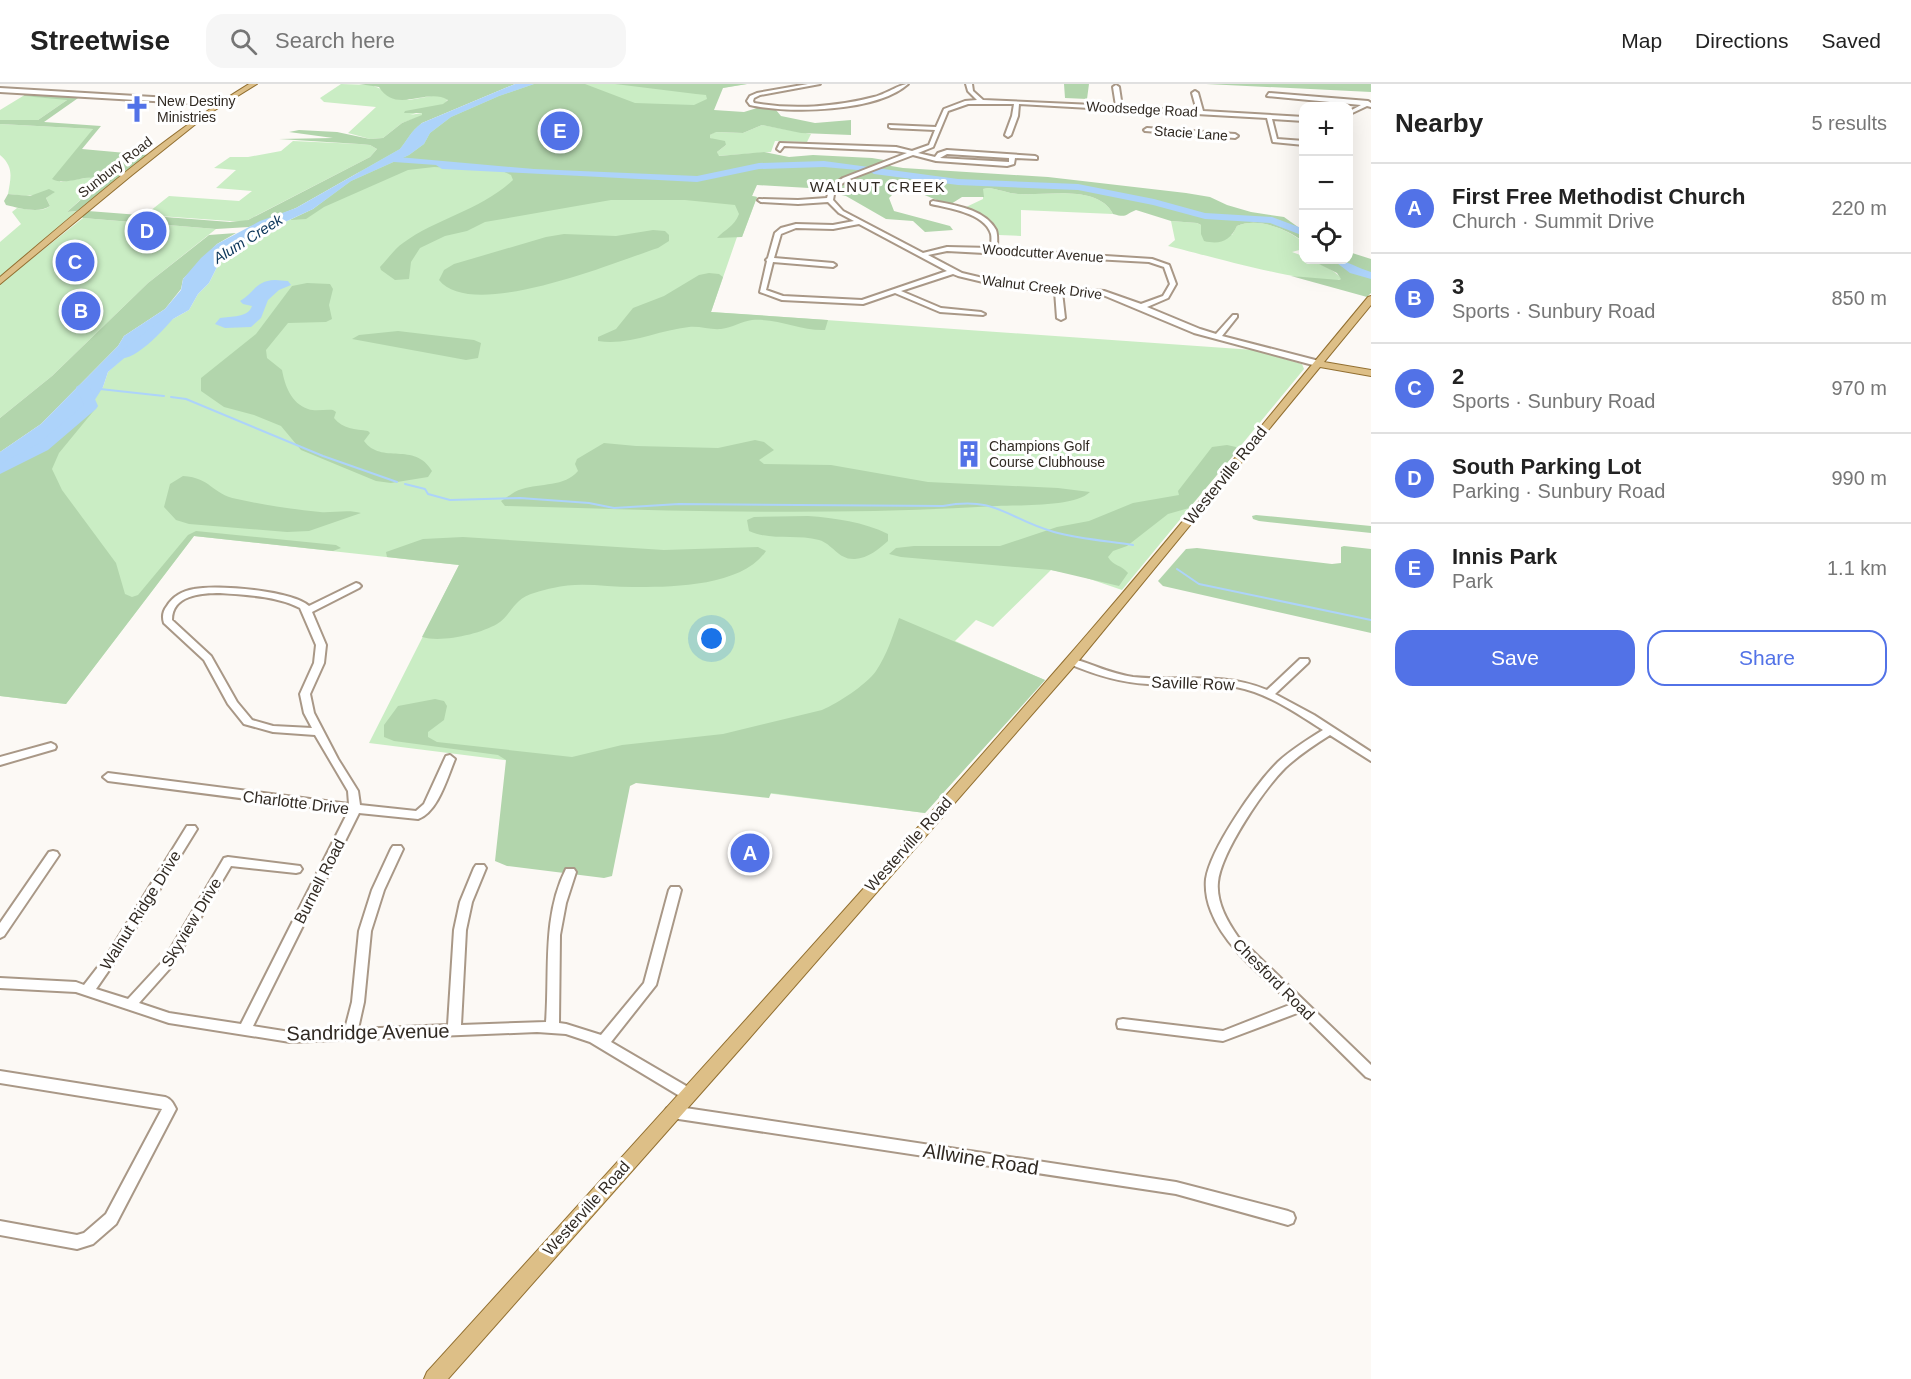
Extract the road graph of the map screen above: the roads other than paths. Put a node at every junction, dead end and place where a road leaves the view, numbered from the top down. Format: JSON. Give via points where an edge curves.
{"nodes":[{"id":1,"x":254,"y":84,"type":"edge"},
{"id":2,"x":817,"y":84,"type":"edge"},
{"id":3,"x":905,"y":84,"type":"edge"},
{"id":4,"x":969,"y":84,"type":"edge"},
{"id":5,"x":1116,"y":87,"type":"dead end"},
{"id":6,"x":71,"y":89,"type":"dead end"},
{"id":7,"x":0,"y":90,"type":"edge"},
{"id":8,"x":64,"y":93,"type":"junction"},
{"id":9,"x":1195,"y":93,"type":"dead end"},
{"id":10,"x":1269,"y":96,"type":"dead end"},
{"id":11,"x":981,"y":101,"type":"junction"},
{"id":12,"x":1017,"y":102,"type":"junction"},
{"id":13,"x":221,"y":103,"type":"junction"},
{"id":14,"x":1370,"y":104,"type":"edge"},
{"id":15,"x":1119,"y":107,"type":"junction"},
{"id":16,"x":1168,"y":110,"type":"junction"},
{"id":17,"x":1200,"y":112,"type":"junction"},
{"id":18,"x":1353,"y":112,"type":"edge"},
{"id":19,"x":1269,"y":116,"type":"junction"},
{"id":20,"x":1299,"y":119,"type":"edge"},
{"id":21,"x":891,"y":126,"type":"dead end"},
{"id":22,"x":938,"y":129,"type":"junction"},
{"id":23,"x":1147,"y":130,"type":"dead end"},
{"id":24,"x":1170,"y":132,"type":"junction"},
{"id":25,"x":1008,"y":135,"type":"dead end"},
{"id":26,"x":1235,"y":136,"type":"dead end"},
{"id":27,"x":844,"y":143,"type":"dead end"},
{"id":28,"x":1299,"y":143,"type":"edge"},
{"id":29,"x":780,"y":149,"type":"dead end"},
{"id":30,"x":896,"y":149,"type":"junction"},
{"id":31,"x":914,"y":154,"type":"junction"},
{"id":32,"x":1035,"y":158,"type":"dead end"},
{"id":33,"x":762,"y":200,"type":"dead end"},
{"id":34,"x":830,"y":200,"type":"junction"},
{"id":35,"x":933,"y":203,"type":"dead end"},
{"id":36,"x":858,"y":222,"type":"junction"},
{"id":37,"x":994,"y":250,"type":"junction"},
{"id":38,"x":921,"y":255,"type":"junction"},
{"id":39,"x":770,"y":260,"type":"junction"},
{"id":40,"x":833,"y":265,"type":"dead end"},
{"id":41,"x":951,"y":272,"type":"junction"},
{"id":42,"x":0,"y":281,"type":"edge"},
{"id":43,"x":1058,"y":289,"type":"junction"},
{"id":44,"x":897,"y":292,"type":"junction"},
{"id":45,"x":1371,"y":299,"type":"edge"},
{"id":46,"x":1141,"y":307,"type":"junction"},
{"id":47,"x":981,"y":314,"type":"dead end"},
{"id":48,"x":1235,"y":316,"type":"dead end"},
{"id":49,"x":1060,"y":318,"type":"dead end"},
{"id":50,"x":1217,"y":337,"type":"junction"},
{"id":51,"x":1316,"y":363,"type":"junction"},
{"id":52,"x":1371,"y":373,"type":"edge"},
{"id":53,"x":356,"y":586,"type":"dead end"},
{"id":54,"x":306,"y":611,"type":"junction"},
{"id":55,"x":1071,"y":661,"type":"junction"},
{"id":56,"x":1304,"y":661,"type":"dead end"},
{"id":57,"x":1269,"y":694,"type":"junction"},
{"id":58,"x":1329,"y":731,"type":"junction"},
{"id":59,"x":318,"y":732,"type":"junction"},
{"id":60,"x":51,"y":747,"type":"dead end"},
{"id":61,"x":1371,"y":757,"type":"edge"},
{"id":62,"x":450,"y":759,"type":"dead end"},
{"id":63,"x":0,"y":761,"type":"edge"},
{"id":64,"x":108,"y":777,"type":"dead end"},
{"id":65,"x":355,"y":809,"type":"junction"},
{"id":66,"x":191,"y":829,"type":"dead end"},
{"id":67,"x":397,"y":849,"type":"dead end"},
{"id":68,"x":53,"y":855,"type":"dead end"},
{"id":69,"x":480,"y":868,"type":"dead end"},
{"id":70,"x":296,"y":869,"type":"dead end"},
{"id":71,"x":570,"y":872,"type":"dead end"},
{"id":72,"x":675,"y":890,"type":"dead end"},
{"id":73,"x":0,"y":933,"type":"edge"},
{"id":74,"x":0,"y":983,"type":"edge"},
{"id":75,"x":87,"y":991,"type":"junction"},
{"id":76,"x":130,"y":1005,"type":"junction"},
{"id":77,"x":1301,"y":1006,"type":"junction"},
{"id":78,"x":1123,"y":1024,"type":"dead end"},
{"id":79,"x":552,"y":1028,"type":"junction"},
{"id":80,"x":244,"y":1030,"type":"junction"},
{"id":81,"x":454,"y":1031,"type":"junction"},
{"id":82,"x":350,"y":1035,"type":"junction"},
{"id":83,"x":602,"y":1043,"type":"junction"},
{"id":84,"x":1371,"y":1073,"type":"edge"},
{"id":85,"x":0,"y":1077,"type":"edge"},
{"id":86,"x":688,"y":1094,"type":"junction"},
{"id":87,"x":672,"y":1112,"type":"junction"},
{"id":88,"x":1288,"y":1218,"type":"dead end"},
{"id":89,"x":0,"y":1228,"type":"edge"},
{"id":90,"x":434,"y":1379,"type":"edge"}],
"edges":[{"from":1,"to":13,"type":"main road","name":"Sunbury Road"},
{"from":2,"to":3,"type":"street","via":[[759,94],[750,101],[765,107],[819,108],[884,97],[900,91]]},
{"from":4,"to":11,"type":"street"},
{"from":5,"to":15,"type":"street"},
{"from":6,"to":8,"type":"street"},
{"from":7,"to":8,"type":"street"},
{"from":8,"to":13,"type":"street"},
{"from":9,"to":17,"type":"street"},
{"from":10,"to":14,"type":"street"},
{"from":11,"to":12,"type":"street","name":"Woodsedge Road"},
{"from":11,"to":22,"type":"street","via":[[946,110]]},
{"from":12,"to":15,"type":"street","name":"Woodsedge Road"},
{"from":12,"to":25,"type":"street"},
{"from":13,"to":42,"type":"main road","name":"Sunbury Road","via":[[109,189]]},
{"from":14,"to":18,"type":"street"},
{"from":15,"to":16,"type":"street","name":"Woodsedge Road"},
{"from":16,"to":17,"type":"street","name":"Woodsedge Road"},
{"from":16,"to":24,"type":"street"},
{"from":17,"to":19,"type":"street","name":"Woodsedge Road"},
{"from":19,"to":20,"type":"street","name":"Woodsedge Road"},
{"from":19,"to":28,"type":"street","via":[[1275,141]]},
{"from":21,"to":22,"type":"street"},
{"from":22,"to":31,"type":"street","via":[[932,146]]},
{"from":23,"to":24,"type":"street","name":"Stacie Lane"},
{"from":24,"to":26,"type":"street","name":"Stacie Lane"},
{"from":27,"to":30,"type":"street"},
{"from":29,"to":30,"type":"street","via":[[782,144]]},
{"from":30,"to":31,"type":"street"},
{"from":31,"to":32,"type":"street","via":[[1009,164],[1012,157]]},
{"from":31,"to":34,"type":"street","via":[[845,179],[832,188]]},
{"from":33,"to":34,"type":"street"},
{"from":34,"to":36,"type":"street","name":"Walnut Creek Drive"},
{"from":35,"to":37,"type":"street","via":[[958,209],[986,223],[993,231]]},
{"from":36,"to":38,"type":"street","name":"Walnut Creek Drive"},
{"from":36,"to":39,"type":"street","via":[[781,230]]},
{"from":37,"to":38,"type":"street","name":"Woodcutter Avenue","via":[[948,249]]},
{"from":37,"to":46,"type":"street","name":"Woodcutter Avenue","via":[[1165,265],[1173,284],[1166,297]]},
{"from":38,"to":41,"type":"street","name":"Walnut Creek Drive"},
{"from":39,"to":40,"type":"street"},
{"from":39,"to":44,"type":"street","via":[[761,288],[766,294],[863,302]]},
{"from":41,"to":43,"type":"street","name":"Walnut Creek Drive","via":[[993,283]]},
{"from":41,"to":44,"type":"street"},
{"from":43,"to":46,"type":"street","name":"Walnut Creek Drive","via":[[1104,294]]},
{"from":43,"to":49,"type":"street"},
{"from":44,"to":47,"type":"street","via":[[940,310]]},
{"from":45,"to":51,"type":"main road","name":"Westerville Road"},
{"from":46,"to":50,"type":"street","name":"Walnut Creek Drive"},
{"from":48,"to":50,"type":"street"},
{"from":50,"to":51,"type":"street","name":"Walnut Creek Drive"},
{"from":51,"to":52,"type":"main road"},
{"from":51,"to":55,"type":"main road","name":"Westerville Road"},
{"from":53,"to":54,"type":"street"},
{"from":54,"to":59,"type":"street","via":[[321,645],[319,663],[305,694]]},
{"from":54,"to":59,"type":"street","via":[[298,602],[283,598],[190,593],[174,601],[166,617],[208,658],[248,722]]},
{"from":55,"to":57,"type":"street","name":"Saville Row","via":[[1119,678],[1223,682]]},
{"from":55,"to":86,"type":"main road","name":"Westerville Road"},
{"from":56,"to":57,"type":"street"},
{"from":57,"to":58,"type":"street","name":"Saville Row"},
{"from":58,"to":61,"type":"street","name":"Saville Row"},
{"from":58,"to":77,"type":"street","name":"Chesford Road","via":[[1301,748],[1273,774],[1218,858],[1212,881],[1216,907],[1226,930]]},
{"from":59,"to":65,"type":"street","via":[[353,791]]},
{"from":60,"to":63,"type":"street"},
{"from":62,"to":65,"type":"street","name":"Charlotte Drive","via":[[429,806],[418,815]]},
{"from":64,"to":65,"type":"street","name":"Charlotte Drive"},
{"from":65,"to":80,"type":"street","name":"Burnell Road"},
{"from":66,"to":75,"type":"street","name":"Walnut Ridge Drive"},
{"from":67,"to":82,"type":"street","via":[[365,931],[358,1002]]},
{"from":68,"to":73,"type":"street"},
{"from":69,"to":81,"type":"street","via":[[460,930]]},
{"from":70,"to":76,"type":"street","name":"Skyview Drive","via":[[228,861],[168,963]]},
{"from":71,"to":79,"type":"street","via":[[554,937]]},
{"from":72,"to":83,"type":"street","via":[[650,986]]},
{"from":74,"to":75,"type":"street","name":"Sandridge Avenue"},
{"from":75,"to":76,"type":"street","name":"Sandridge Avenue"},
{"from":76,"to":80,"type":"street","name":"Sandridge Avenue","via":[[169,1018]]},
{"from":77,"to":78,"type":"street","via":[[1223,1036]]},
{"from":77,"to":84,"type":"street","name":"Chesford Road"},
{"from":79,"to":81,"type":"street","name":"Sandridge Avenue"},
{"from":79,"to":83,"type":"street","name":"Sandridge Avenue","via":[[566,1029]]},
{"from":80,"to":82,"type":"street","name":"Sandridge Avenue","via":[[290,1036]]},
{"from":81,"to":82,"type":"street","name":"Sandridge Avenue"},
{"from":83,"to":86,"type":"street","name":"Sandridge Avenue"},
{"from":85,"to":89,"type":"street","via":[[165,1103],[169,1109],[111,1219],[88,1239],[78,1242]]},
{"from":86,"to":87,"type":"main road","name":"Westerville Road"},
{"from":87,"to":88,"type":"street","name":"Allwine Road","via":[[1176,1188]]},
{"from":87,"to":90,"type":"main road","name":"Westerville Road"}]}
